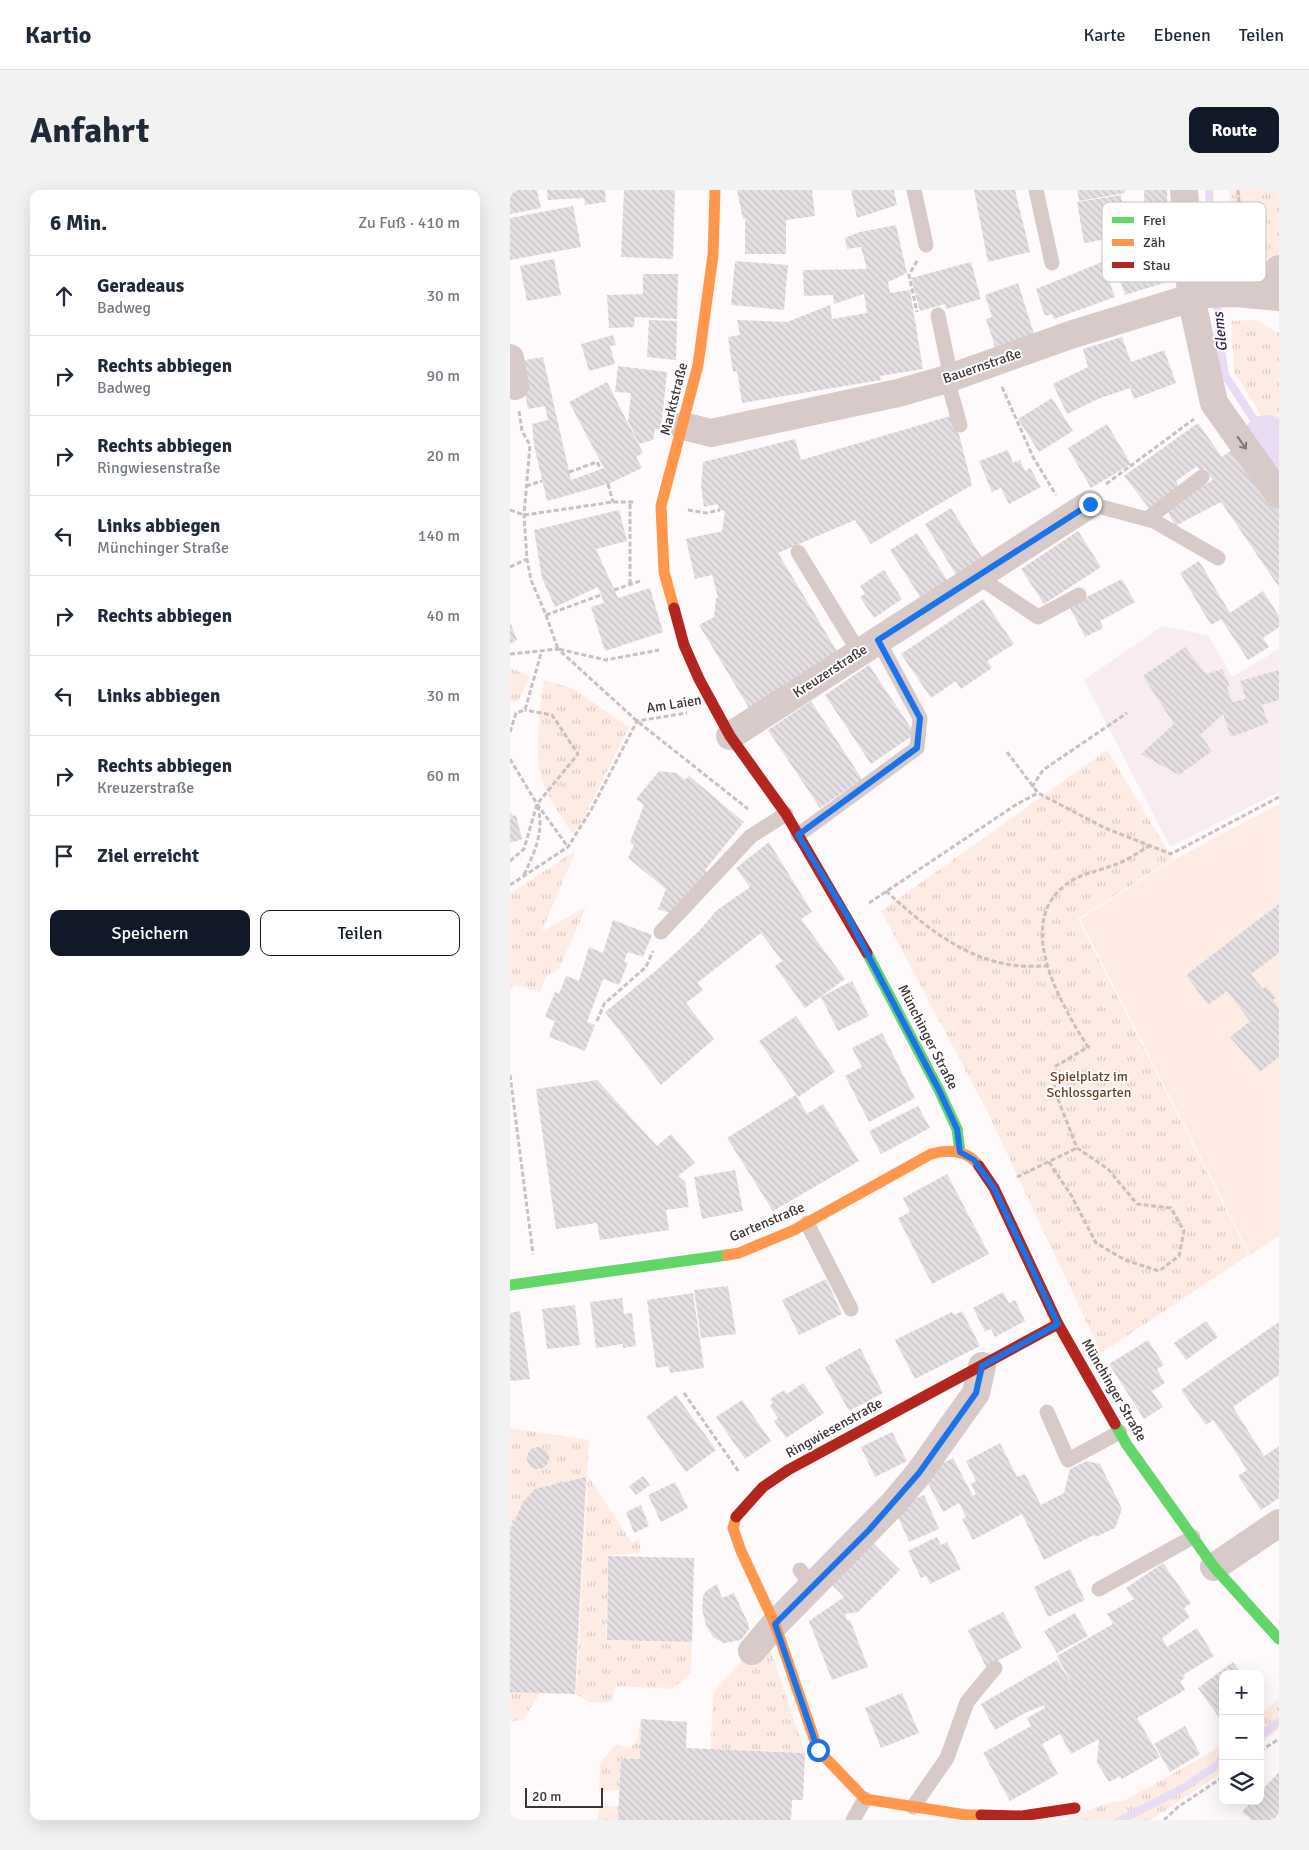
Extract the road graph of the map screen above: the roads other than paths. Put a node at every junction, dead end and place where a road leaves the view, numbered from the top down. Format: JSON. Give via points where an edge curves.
{"nodes":[{"id":1,"x":715,"y":190,"type":"edge"},
{"id":2,"x":914,"y":190,"type":"edge"},
{"id":3,"x":1036,"y":190,"type":"edge"},
{"id":4,"x":926,"y":246,"type":"road end"},
{"id":5,"x":1052,"y":263,"type":"dead end"},
{"id":6,"x":1279,"y":269,"type":"edge"},
{"id":7,"x":1195,"y":282,"type":"edge"},
{"id":8,"x":1258,"y":295,"type":"edge"},
{"id":9,"x":1197,"y":296,"type":"junction"},
{"id":10,"x":938,"y":315,"type":"road end"},
{"id":11,"x":510,"y":358,"type":"edge"},
{"id":12,"x":949,"y":379,"type":"junction"},
{"id":13,"x":515,"y":386,"type":"road end"},
{"id":14,"x":960,"y":425,"type":"dead end"},
{"id":15,"x":684,"y":426,"type":"junction"},
{"id":16,"x":1202,"y":477,"type":"dead end"},
{"id":17,"x":1279,"y":496,"type":"edge"},
{"id":18,"x":1080,"y":510,"type":"joint"},
{"id":19,"x":1147,"y":519,"type":"junction"},
{"id":20,"x":798,"y":552,"type":"dead end"},
{"id":21,"x":1218,"y":558,"type":"dead end"},
{"id":22,"x":977,"y":576,"type":"junction"},
{"id":23,"x":1079,"y":595,"type":"dead end"},
{"id":24,"x":674,"y":612,"type":"joint"},
{"id":25,"x":868,"y":646,"type":"junction"},
{"id":26,"x":730,"y":736,"type":"junction"},
{"id":27,"x":786,"y":814,"type":"junction"},
{"id":28,"x":798,"y":835,"type":"junction"},
{"id":29,"x":661,"y":932,"type":"road end"},
{"id":30,"x":960,"y":1152,"type":"junction"},
{"id":31,"x":807,"y":1222,"type":"junction"},
{"id":32,"x":510,"y":1285,"type":"edge"},
{"id":33,"x":851,"y":1309,"type":"dead end"},
{"id":34,"x":1058,"y":1324,"type":"junction"},
{"id":35,"x":982,"y":1366,"type":"junction"},
{"id":36,"x":1047,"y":1412,"type":"dead end"},
{"id":37,"x":1120,"y":1432,"type":"junction"},
{"id":38,"x":1279,"y":1523,"type":"edge"},
{"id":39,"x":1192,"y":1538,"type":"junction"},
{"id":40,"x":1214,"y":1567,"type":"junction"},
{"id":41,"x":1099,"y":1588,"type":"dead end"},
{"id":42,"x":775,"y":1624,"type":"junction"},
{"id":43,"x":1279,"y":1639,"type":"edge"},
{"id":44,"x":752,"y":1651,"type":"dead end"},
{"id":45,"x":995,"y":1668,"type":"dead end"},
{"id":46,"x":865,"y":1799,"type":"junction"},
{"id":47,"x":913,"y":1807,"type":"junction"},
{"id":48,"x":1075,"y":1808,"type":"dead end"},
{"id":49,"x":853,"y":1820,"type":"edge"}],
"edges":[{"from":1,"to":15,"type":"street","name":"Marktstraße","via":[[713,255],[698,365]]},
{"from":2,"to":4,"type":"lane"},
{"from":3,"to":5,"type":"lane"},
{"from":6,"to":8,"type":"street"},
{"from":7,"to":9,"type":"street"},
{"from":8,"to":9,"type":"street","name":"Bauernstraße"},
{"from":9,"to":12,"type":"street","name":"Bauernstraße","via":[[1073,334]]},
{"from":9,"to":17,"type":"street","one_way":true,"via":[[1214,403]]},
{"from":10,"to":12,"type":"lane"},
{"from":11,"to":13,"type":"street"},
{"from":12,"to":14,"type":"lane"},
{"from":12,"to":15,"type":"street","name":"Bauernstraße","via":[[711,434]]},
{"from":15,"to":24,"type":"street","name":"Marktstraße","via":[[661,506],[664,572]]},
{"from":16,"to":19,"type":"lane"},
{"from":18,"to":19,"type":"lane"},
{"from":18,"to":22,"type":"street","name":"Kreuzerstraße"},
{"from":19,"to":21,"type":"lane"},
{"from":20,"to":25,"type":"lane"},
{"from":22,"to":23,"type":"lane","via":[[1038,617]]},
{"from":22,"to":25,"type":"street","name":"Kreuzerstraße"},
{"from":24,"to":26,"type":"street","name":"Münchinger Straße","via":[[684,645]]},
{"from":25,"to":26,"type":"street","name":"Kreuzerstraße"},
{"from":25,"to":28,"type":"lane","via":[[920,718],[917,748]]},
{"from":26,"to":27,"type":"street","name":"Münchinger Straße"},
{"from":27,"to":28,"type":"street","name":"Münchinger Straße"},
{"from":27,"to":29,"type":"lane","via":[[751,836]]},
{"from":28,"to":30,"type":"street","name":"Münchinger Straße","via":[[848,917],[939,1090],[957,1129]]},
{"from":30,"to":31,"type":"street","name":"Gartenstraße","via":[[946,1150],[931,1154]]},
{"from":30,"to":34,"type":"street","name":"Münchinger Straße","via":[[974,1160],[994,1188]]},
{"from":31,"to":32,"type":"street","name":"Gartenstraße","via":[[739,1253]]},
{"from":31,"to":33,"type":"lane"},
{"from":34,"to":35,"type":"street","name":"Ringwiesenstraße"},
{"from":34,"to":37,"type":"street","name":"Münchinger Straße"},
{"from":35,"to":42,"type":"street","via":[[976,1393],[919,1473],[894,1503],[806,1578]]},
{"from":35,"to":42,"type":"street","name":"Ringwiesenstraße","via":[[788,1470],[736,1516],[733,1528],[741,1551]]},
{"from":36,"to":37,"type":"lane","via":[[1068,1460]]},
{"from":37,"to":39,"type":"street","name":"Münchinger Straße"},
{"from":38,"to":40,"type":"street"},
{"from":39,"to":40,"type":"street","name":"Münchinger Straße"},
{"from":39,"to":41,"type":"lane"},
{"from":40,"to":43,"type":"street","name":"Münchinger Straße"},
{"from":42,"to":44,"type":"street"},
{"from":42,"to":46,"type":"street","name":"Ringwiesenstraße","via":[[818,1750]]},
{"from":45,"to":47,"type":"lane","via":[[967,1702],[947,1758]]},
{"from":46,"to":47,"type":"street"},
{"from":46,"to":49,"type":"lane"},
{"from":47,"to":48,"type":"street","via":[[966,1815],[1003,1816]]}]}
